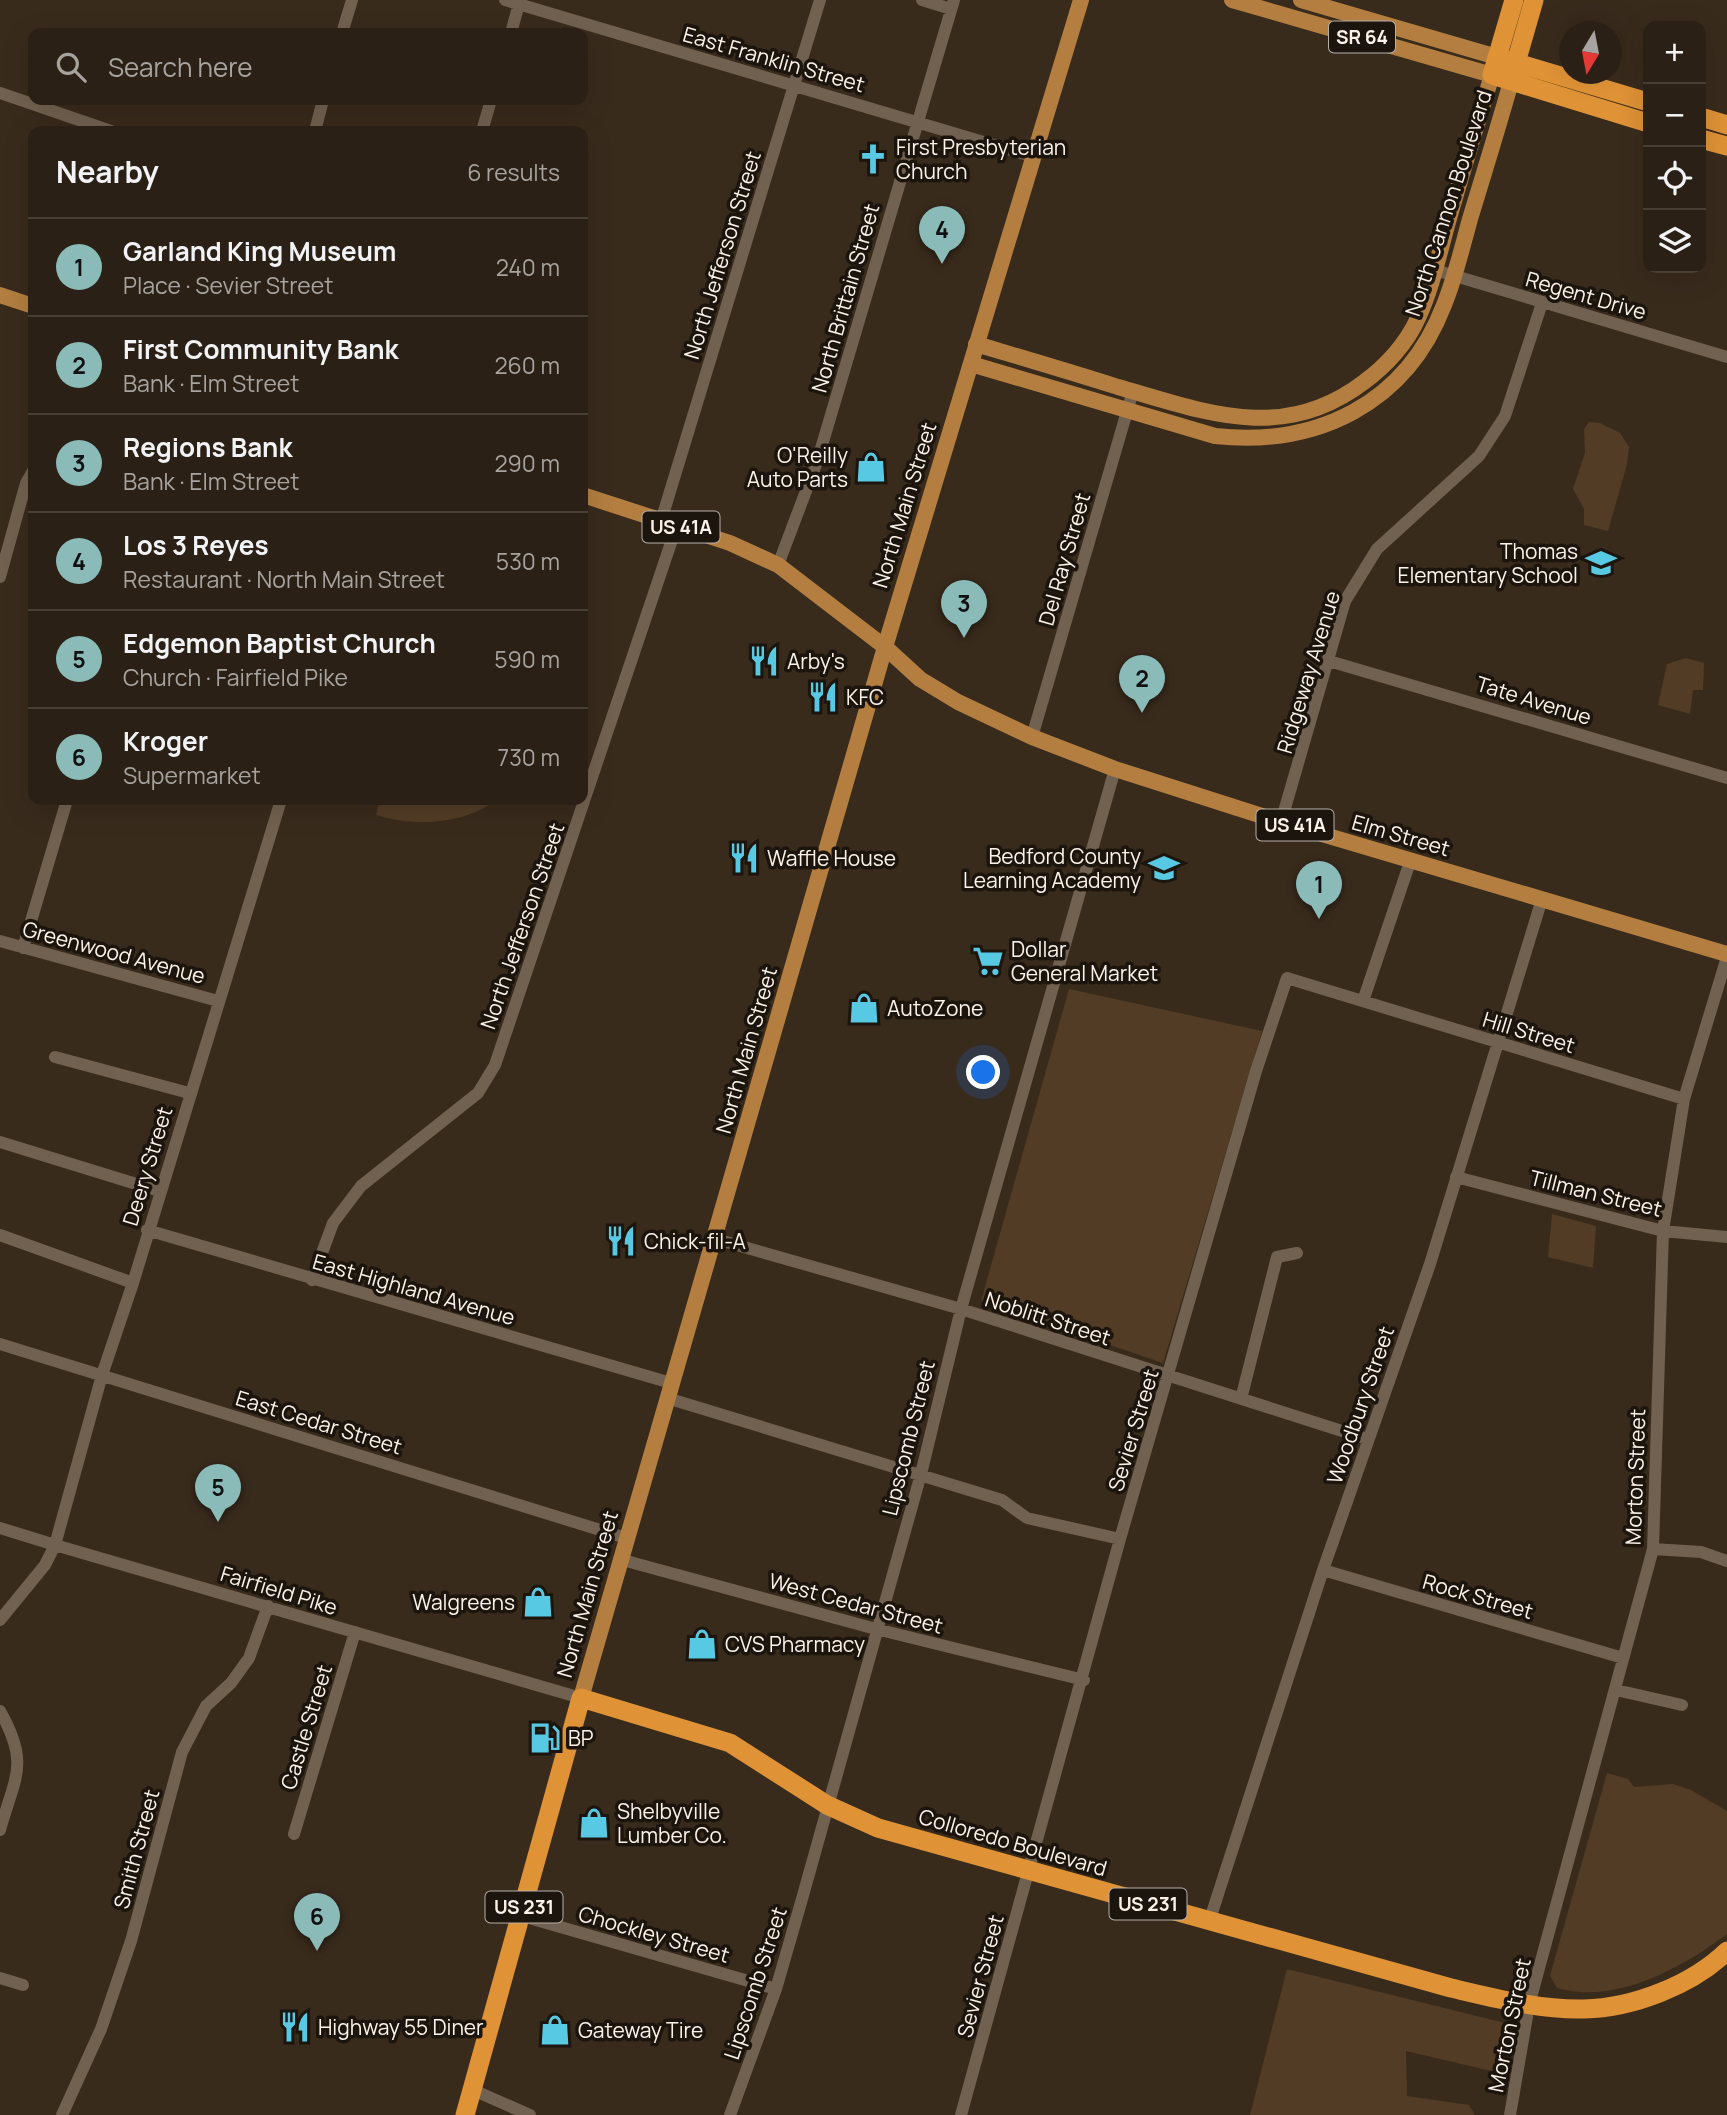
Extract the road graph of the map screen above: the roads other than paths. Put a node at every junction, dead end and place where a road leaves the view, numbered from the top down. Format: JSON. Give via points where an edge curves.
{"nodes":[{"id":1,"x":352,"y":0,"type":"edge"},
{"id":2,"x":505,"y":0,"type":"edge"},
{"id":3,"x":820,"y":0,"type":"edge"},
{"id":4,"x":922,"y":0,"type":"edge"},
{"id":5,"x":1081,"y":0,"type":"edge"},
{"id":6,"x":1232,"y":0,"type":"edge"},
{"id":7,"x":1301,"y":0,"type":"edge"},
{"id":8,"x":1514,"y":0,"type":"edge"},
{"id":9,"x":1534,"y":0,"type":"edge"},
{"id":10,"x":520,"y":2,"type":"edge"},
{"id":11,"x":1252,"y":3,"type":"edge"},
{"id":12,"x":953,"y":5,"type":"edge"},
{"id":13,"x":1383,"y":24,"type":"junction"},
{"id":14,"x":344,"y":28,"type":"edge"},
{"id":15,"x":512,"y":28,"type":"edge"},
{"id":16,"x":1378,"y":41,"type":"junction"},
{"id":17,"x":1504,"y":69,"type":"junction"},
{"id":18,"x":794,"y":85,"type":"junction"},
{"id":19,"x":0,"y":93,"type":"edge"},
{"id":20,"x":1643,"y":101,"type":"edge"},
{"id":21,"x":28,"y":103,"type":"edge"},
{"id":22,"x":35,"y":105,"type":"edge"},
{"id":23,"x":322,"y":105,"type":"edge"},
{"id":24,"x":490,"y":105,"type":"edge"},
{"id":25,"x":1706,"y":119,"type":"edge"},
{"id":26,"x":916,"y":120,"type":"junction"},
{"id":27,"x":1643,"y":121,"type":"edge"},
{"id":28,"x":1727,"y":125,"type":"edge"},
{"id":29,"x":96,"y":126,"type":"edge"},
{"id":30,"x":315,"y":126,"type":"edge"},
{"id":31,"x":483,"y":126,"type":"edge"},
{"id":32,"x":1706,"y":140,"type":"edge"},
{"id":33,"x":1727,"y":146,"type":"edge"},
{"id":34,"x":1031,"y":156,"type":"junction"},
{"id":35,"x":1434,"y":270,"type":"junction"},
{"id":36,"x":1454,"y":276,"type":"junction"},
{"id":37,"x":0,"y":295,"type":"edge"},
{"id":38,"x":1542,"y":303,"type":"junction"},
{"id":39,"x":28,"y":304,"type":"edge"},
{"id":40,"x":976,"y":344,"type":"junction"},
{"id":41,"x":1727,"y":357,"type":"edge"},
{"id":42,"x":971,"y":364,"type":"junction"},
{"id":43,"x":1133,"y":391,"type":"junction"},
{"id":44,"x":1126,"y":411,"type":"junction"},
{"id":45,"x":28,"y":480,"type":"edge"},
{"id":46,"x":588,"y":497,"type":"edge"},
{"id":47,"x":669,"y":523,"type":"junction"},
{"id":48,"x":778,"y":565,"type":"junction"},
{"id":49,"x":0,"y":577,"type":"edge"},
{"id":50,"x":885,"y":647,"type":"junction"},
{"id":51,"x":1329,"y":661,"type":"junction"},
{"id":52,"x":1032,"y":737,"type":"junction"},
{"id":53,"x":1115,"y":769,"type":"junction"},
{"id":54,"x":588,"y":775,"type":"edge"},
{"id":55,"x":1727,"y":778,"type":"edge"},
{"id":56,"x":66,"y":805,"type":"edge"},
{"id":57,"x":279,"y":805,"type":"edge"},
{"id":58,"x":578,"y":805,"type":"edge"},
{"id":59,"x":1281,"y":821,"type":"junction"},
{"id":60,"x":1411,"y":859,"type":"junction"},
{"id":61,"x":1542,"y":899,"type":"junction"},
{"id":62,"x":0,"y":941,"type":"edge"},
{"id":63,"x":23,"y":948,"type":"junction"},
{"id":64,"x":1727,"y":956,"type":"edge"},
{"id":65,"x":218,"y":1000,"type":"junction"},
{"id":66,"x":1363,"y":1001,"type":"junction"},
{"id":67,"x":1496,"y":1042,"type":"junction"},
{"id":68,"x":55,"y":1057,"type":"dead end"},
{"id":69,"x":189,"y":1093,"type":"junction"},
{"id":70,"x":1684,"y":1100,"type":"junction"},
{"id":71,"x":0,"y":1142,"type":"edge"},
{"id":72,"x":1456,"y":1177,"type":"junction"},
{"id":73,"x":159,"y":1191,"type":"junction"},
{"id":74,"x":147,"y":1230,"type":"junction"},
{"id":75,"x":1663,"y":1231,"type":"junction"},
{"id":76,"x":0,"y":1235,"type":"edge"},
{"id":77,"x":1727,"y":1237,"type":"edge"},
{"id":78,"x":716,"y":1239,"type":"junction"},
{"id":79,"x":1297,"y":1253,"type":"dead end"},
{"id":80,"x":312,"y":1280,"type":"junction"},
{"id":81,"x":133,"y":1283,"type":"junction"},
{"id":82,"x":961,"y":1310,"type":"junction"},
{"id":83,"x":0,"y":1345,"type":"edge"},
{"id":84,"x":102,"y":1375,"type":"junction"},
{"id":85,"x":1168,"y":1377,"type":"junction"},
{"id":86,"x":669,"y":1391,"type":"junction"},
{"id":87,"x":1241,"y":1399,"type":"junction"},
{"id":88,"x":1367,"y":1439,"type":"junction"},
{"id":89,"x":921,"y":1475,"type":"junction"},
{"id":90,"x":0,"y":1528,"type":"edge"},
{"id":91,"x":626,"y":1538,"type":"junction"},
{"id":92,"x":1120,"y":1539,"type":"junction"},
{"id":93,"x":55,"y":1545,"type":"junction"},
{"id":94,"x":1653,"y":1549,"type":"junction"},
{"id":95,"x":620,"y":1559,"type":"junction"},
{"id":96,"x":1727,"y":1561,"type":"edge"},
{"id":97,"x":1323,"y":1570,"type":"junction"},
{"id":98,"x":268,"y":1606,"type":"junction"},
{"id":99,"x":0,"y":1620,"type":"edge"},
{"id":100,"x":876,"y":1629,"type":"junction"},
{"id":101,"x":355,"y":1632,"type":"junction"},
{"id":102,"x":1623,"y":1658,"type":"junction"},
{"id":103,"x":1084,"y":1680,"type":"junction"},
{"id":104,"x":1616,"y":1690,"type":"junction"},
{"id":105,"x":582,"y":1698,"type":"junction"},
{"id":106,"x":1682,"y":1705,"type":"dead end"},
{"id":107,"x":0,"y":1711,"type":"edge"},
{"id":108,"x":827,"y":1805,"type":"junction"},
{"id":109,"x":0,"y":1830,"type":"edge"},
{"id":110,"x":294,"y":1834,"type":"dead end"},
{"id":111,"x":1028,"y":1870,"type":"junction"},
{"id":112,"x":522,"y":1916,"type":"junction"},
{"id":113,"x":1209,"y":1922,"type":"junction"},
{"id":114,"x":1727,"y":1951,"type":"edge"},
{"id":115,"x":0,"y":1978,"type":"edge"},
{"id":116,"x":23,"y":1985,"type":"dead end"},
{"id":117,"x":776,"y":1989,"type":"junction"},
{"id":118,"x":1529,"y":2005,"type":"junction"},
{"id":119,"x":473,"y":2090,"type":"junction"},
{"id":120,"x":62,"y":2115,"type":"edge"},
{"id":121,"x":465,"y":2115,"type":"edge"},
{"id":122,"x":530,"y":2115,"type":"edge"},
{"id":123,"x":730,"y":2115,"type":"edge"},
{"id":124,"x":961,"y":2115,"type":"edge"},
{"id":125,"x":1510,"y":2115,"type":"edge"}],
"edges":[{"from":1,"to":14,"type":"street"},
{"from":2,"to":10,"type":"street","name":"East Franklin Street"},
{"from":3,"to":18,"type":"street","name":"North Jefferson Street"},
{"from":4,"to":12,"type":"street"},
{"from":5,"to":34,"type":"main road","name":"North Main Street"},
{"from":6,"to":11,"type":"main road","number":"SR 64"},
{"from":7,"to":13,"type":"main road","number":"SR 64"},
{"from":8,"to":17,"type":"highway","name":"North Cannon Boulevard"},
{"from":9,"to":17,"type":"highway","name":"North Cannon Boulevard"},
{"from":10,"to":15,"type":"street"},
{"from":10,"to":18,"type":"street","name":"East Franklin Street"},
{"from":11,"to":16,"type":"main road","number":"SR 64"},
{"from":12,"to":26,"type":"street","name":"North Brittain Street"},
{"from":13,"to":16,"type":"street"},
{"from":13,"to":17,"type":"main road","number":"SR 64"},
{"from":16,"to":17,"type":"main road","number":"SR 64"},
{"from":17,"to":20,"type":"highway"},
{"from":17,"to":27,"type":"highway"},
{"from":17,"to":35,"type":"main road","name":"North Cannon Boulevard"},
{"from":17,"to":36,"type":"main road","name":"North Cannon Boulevard"},
{"from":18,"to":26,"type":"street","name":"East Franklin Street"},
{"from":18,"to":47,"type":"street","name":"North Jefferson Street"},
{"from":19,"to":21,"type":"street"},
{"from":22,"to":29,"type":"street"},
{"from":23,"to":30,"type":"street"},
{"from":24,"to":31,"type":"street"},
{"from":25,"to":28,"type":"highway"},
{"from":26,"to":34,"type":"street","name":"East Franklin Street"},
{"from":26,"to":48,"type":"street","name":"North Brittain Street","via":[[817,462]]},
{"from":32,"to":33,"type":"highway"},
{"from":34,"to":40,"type":"main road","name":"North Main Street"},
{"from":35,"to":36,"type":"street","name":"Regent Drive"},
{"from":35,"to":43,"type":"main road","name":"North Cannon Boulevard","via":[[1418,318],[1405,340],[1378,372],[1324,407],[1282,418],[1237,418]]},
{"from":36,"to":38,"type":"street","name":"Regent Drive"},
{"from":36,"to":44,"type":"main road","name":"North Cannon Boulevard","via":[[1435,324],[1409,368],[1362,407],[1333,423],[1287,437],[1243,439],[1215,436]]},
{"from":37,"to":39,"type":"main road"},
{"from":38,"to":41,"type":"street","name":"Regent Drive"},
{"from":38,"to":51,"type":"street","name":"Ridgeway Avenue","via":[[1505,416],[1479,456],[1377,549],[1345,601]]},
{"from":40,"to":42,"type":"main road","name":"North Main Street"},
{"from":40,"to":43,"type":"main road","name":"North Cannon Boulevard"},
{"from":42,"to":44,"type":"main road","name":"North Cannon Boulevard"},
{"from":42,"to":50,"type":"main road","name":"North Main Street"},
{"from":43,"to":44,"type":"street","name":"Del Ray Street"},
{"from":44,"to":52,"type":"street","name":"Del Ray Street"},
{"from":45,"to":49,"type":"street"},
{"from":46,"to":47,"type":"main road","number":"US 41A"},
{"from":47,"to":48,"type":"main road","number":"US 41A"},
{"from":47,"to":54,"type":"street","name":"North Jefferson Street"},
{"from":48,"to":50,"type":"main road","number":"US 41A"},
{"from":50,"to":52,"type":"main road","name":"Elm Street","number":"US 41A","via":[[920,679]]},
{"from":50,"to":78,"type":"main road","name":"North Main Street"},
{"from":51,"to":55,"type":"street","name":"Tate Avenue"},
{"from":51,"to":59,"type":"street","name":"Ridgeway Avenue"},
{"from":52,"to":53,"type":"main road","name":"Elm Street","number":"US 41A"},
{"from":53,"to":59,"type":"main road","name":"Elm Street","number":"US 41A"},
{"from":53,"to":82,"type":"street","name":"Lipscomb Street"},
{"from":56,"to":63,"type":"street"},
{"from":57,"to":65,"type":"street","name":"Deery Street"},
{"from":58,"to":80,"type":"street","name":"North Jefferson Street","via":[[495,1065],[478,1093],[361,1186],[333,1223]]},
{"from":59,"to":60,"type":"main road","name":"Elm Street","number":"US 41A"},
{"from":60,"to":61,"type":"main road","name":"Elm Street","number":"US 41A"},
{"from":60,"to":66,"type":"street"},
{"from":61,"to":64,"type":"main road","name":"Elm Street","number":"US 41A"},
{"from":61,"to":67,"type":"street","name":"Woodbury Street"},
{"from":62,"to":63,"type":"street","name":"Greenwood Avenue"},
{"from":63,"to":65,"type":"street","name":"Greenwood Avenue"},
{"from":64,"to":70,"type":"street","name":"Morton Street"},
{"from":65,"to":69,"type":"street","name":"Deery Street"},
{"from":66,"to":67,"type":"street","name":"Hill Street"},
{"from":66,"to":85,"type":"street","name":"Sevier Street","via":[[1287,978]]},
{"from":67,"to":70,"type":"street","name":"Hill Street"},
{"from":67,"to":72,"type":"street","name":"Woodbury Street"},
{"from":68,"to":69,"type":"street"},
{"from":69,"to":73,"type":"street","name":"Deery Street"},
{"from":70,"to":75,"type":"street","name":"Morton Street"},
{"from":71,"to":73,"type":"street"},
{"from":72,"to":75,"type":"street","name":"Tillman Street"},
{"from":72,"to":88,"type":"street","name":"Woodbury Street"},
{"from":73,"to":74,"type":"street","name":"Deery Street"},
{"from":74,"to":80,"type":"street","name":"East Highland Avenue"},
{"from":74,"to":81,"type":"street","name":"Deery Street"},
{"from":75,"to":77,"type":"street","name":"Tillman Street"},
{"from":75,"to":94,"type":"street","name":"Morton Street"},
{"from":76,"to":81,"type":"street"},
{"from":78,"to":82,"type":"street","name":"Noblitt Street"},
{"from":78,"to":86,"type":"main road","name":"North Main Street"},
{"from":79,"to":87,"type":"street","via":[[1277,1257]]},
{"from":80,"to":86,"type":"street","name":"East Highland Avenue"},
{"from":81,"to":84,"type":"street","name":"Deery Street"},
{"from":82,"to":85,"type":"street","name":"Noblitt Street"},
{"from":82,"to":89,"type":"street","name":"Lipscomb Street"},
{"from":83,"to":84,"type":"street","name":"East Cedar Street"},
{"from":84,"to":91,"type":"street","name":"East Cedar Street"},
{"from":84,"to":93,"type":"street","name":"Deery Street"},
{"from":85,"to":87,"type":"street","name":"Noblitt Street"},
{"from":85,"to":92,"type":"street","name":"Sevier Street"},
{"from":86,"to":89,"type":"street","name":"East Highland Avenue"},
{"from":86,"to":91,"type":"main road","name":"North Main Street"},
{"from":87,"to":88,"type":"street","name":"Noblitt Street"},
{"from":88,"to":97,"type":"street","name":"Woodbury Street"},
{"from":89,"to":92,"type":"street","name":"East Highland Avenue","via":[[1002,1500],[1027,1518]]},
{"from":89,"to":100,"type":"street","name":"Lipscomb Street"},
{"from":90,"to":93,"type":"street","name":"Fairfield Pike"},
{"from":91,"to":95,"type":"main road","name":"North Main Street"},
{"from":92,"to":103,"type":"street","name":"Sevier Street"},
{"from":93,"to":98,"type":"street","name":"Fairfield Pike"},
{"from":93,"to":99,"type":"street","via":[[45,1565]]},
{"from":94,"to":96,"type":"street","via":[[1701,1552]]},
{"from":94,"to":102,"type":"street","name":"Morton Street"},
{"from":95,"to":100,"type":"street","name":"West Cedar Street"},
{"from":95,"to":105,"type":"main road","name":"North Main Street"},
{"from":97,"to":102,"type":"street","name":"Rock Street"},
{"from":97,"to":113,"type":"street","name":"Woodbury Street"},
{"from":98,"to":101,"type":"street","name":"Fairfield Pike"},
{"from":98,"to":120,"type":"street","name":"Smith Street","via":[[249,1658],[206,1706],[182,1752],[101,2029]]},
{"from":100,"to":103,"type":"street","name":"West Cedar Street"},
{"from":100,"to":108,"type":"street","name":"Lipscomb Street"},
{"from":101,"to":105,"type":"street","name":"Fairfield Pike"},
{"from":101,"to":110,"type":"street","name":"Castle Street"},
{"from":102,"to":104,"type":"street","name":"Morton Street"},
{"from":103,"to":111,"type":"street","name":"Sevier Street"},
{"from":104,"to":106,"type":"street"},
{"from":104,"to":118,"type":"street","name":"Morton Street"},
{"from":105,"to":108,"type":"highway","name":"Colloredo Boulevard","number":"US 231","via":[[730,1743]]},
{"from":105,"to":112,"type":"highway","name":"North Main Street","number":"US 231"},
{"from":107,"to":109,"type":"street","via":[[20,1759]]},
{"from":108,"to":111,"type":"highway","name":"Colloredo Boulevard","number":"US 231","via":[[878,1828]]},
{"from":108,"to":117,"type":"street","name":"Lipscomb Street"},
{"from":111,"to":113,"type":"highway","name":"Colloredo Boulevard","number":"US 231"},
{"from":111,"to":124,"type":"street","name":"Sevier Street"},
{"from":112,"to":117,"type":"street","name":"Chockley Street"},
{"from":112,"to":119,"type":"highway","name":"North Main Street","number":"US 231"},
{"from":113,"to":118,"type":"highway","name":"Colloredo Boulevard","number":"US 231"},
{"from":114,"to":118,"type":"highway","name":"Colloredo Boulevard","number":"US 231","via":[[1709,1969],[1650,1996],[1586,2009]]},
{"from":115,"to":116,"type":"street"},
{"from":117,"to":123,"type":"street","name":"Lipscomb Street"},
{"from":118,"to":125,"type":"street","name":"Morton Street"},
{"from":119,"to":121,"type":"highway","name":"North Main Street","number":"US 231"},
{"from":119,"to":122,"type":"street"}]}
